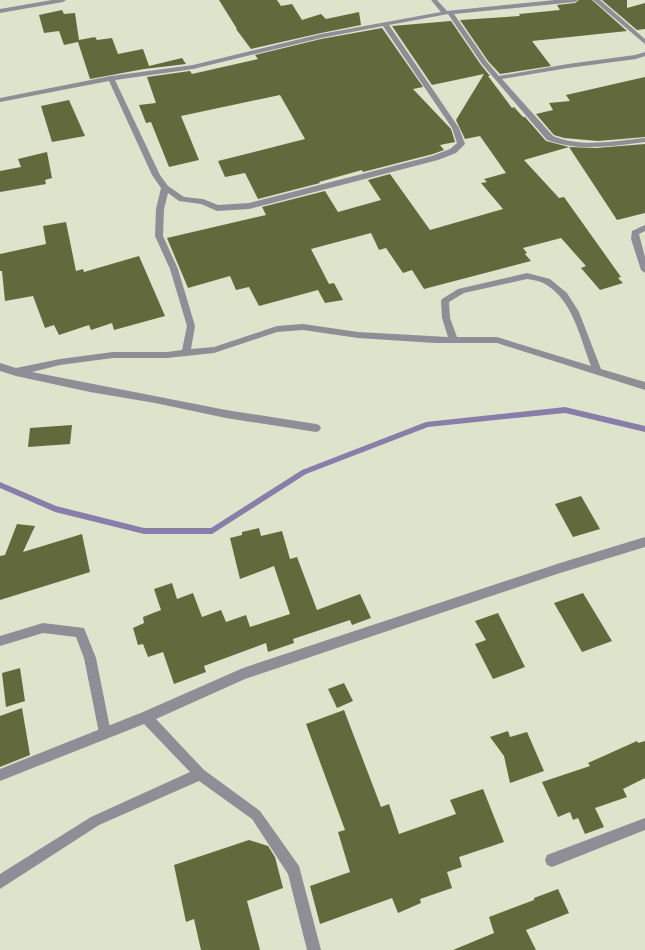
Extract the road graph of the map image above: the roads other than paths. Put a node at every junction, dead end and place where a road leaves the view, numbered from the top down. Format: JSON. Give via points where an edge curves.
{"nodes":[{"id":1,"x":63,"y":0,"type":"edge"},
{"id":2,"x":434,"y":0,"type":"edge"},
{"id":3,"x":575,"y":0,"type":"edge"},
{"id":4,"x":596,"y":0,"type":"edge"},
{"id":5,"x":0,"y":11,"type":"edge"},
{"id":6,"x":448,"y":12,"type":"junction"},
{"id":7,"x":385,"y":24,"type":"junction"},
{"id":8,"x":645,"y":42,"type":"edge"},
{"id":9,"x":645,"y":54,"type":"edge"},
{"id":10,"x":111,"y":78,"type":"junction"},
{"id":11,"x":498,"y":78,"type":"junction"},
{"id":12,"x":0,"y":100,"type":"edge"},
{"id":13,"x":645,"y":140,"type":"edge"},
{"id":14,"x":165,"y":188,"type":"junction"},
{"id":15,"x":645,"y":228,"type":"edge"},
{"id":16,"x":645,"y":270,"type":"edge"},
{"id":17,"x":454,"y":339,"type":"junction"},
{"id":18,"x":186,"y":354,"type":"junction"},
{"id":19,"x":0,"y":367,"type":"edge"},
{"id":20,"x":16,"y":372,"type":"junction"},
{"id":21,"x":598,"y":372,"type":"junction"},
{"id":22,"x":645,"y":386,"type":"edge"},
{"id":23,"x":316,"y":428,"type":"dead end"},
{"id":24,"x":645,"y":542,"type":"edge"},
{"id":25,"x":0,"y":641,"type":"edge"},
{"id":26,"x":146,"y":717,"type":"junction"},
{"id":27,"x":106,"y":733,"type":"junction"},
{"id":28,"x":200,"y":774,"type":"junction"},
{"id":29,"x":0,"y":775,"type":"edge"},
{"id":30,"x":645,"y":824,"type":"edge"},
{"id":31,"x":552,"y":860,"type":"dead end"},
{"id":32,"x":0,"y":882,"type":"edge"},
{"id":33,"x":314,"y":950,"type":"edge"}],
"edges":[{"from":1,"to":5,"type":"street"},
{"from":2,"to":6,"type":"street"},
{"from":3,"to":6,"type":"street"},
{"from":4,"to":8,"type":"street"},
{"from":6,"to":7,"type":"street"},
{"from":6,"to":11,"type":"street","via":[[484,63]]},
{"from":7,"to":10,"type":"street","via":[[321,36],[193,67]]},
{"from":7,"to":14,"type":"street","via":[[460,137],[461,144],[453,151],[435,158],[249,206],[217,208],[203,202],[182,199]]},
{"from":9,"to":11,"type":"street"},
{"from":10,"to":12,"type":"street"},
{"from":10,"to":14,"type":"street","via":[[156,175]]},
{"from":11,"to":13,"type":"street","via":[[550,138],[557,141],[597,144]]},
{"from":14,"to":18,"type":"street","via":[[160,209],[159,236],[174,269],[191,326]]},
{"from":15,"to":16,"type":"street","via":[[635,233]]},
{"from":17,"to":18,"type":"street","via":[[358,335],[303,327],[277,329],[214,350]]},
{"from":17,"to":21,"type":"street","via":[[497,340]]},
{"from":17,"to":21,"type":"street","via":[[446,318],[445,301],[461,290],[527,276],[534,277],[547,281],[564,295],[576,314]]},
{"from":18,"to":20,"type":"street","via":[[113,355],[60,362]]},
{"from":19,"to":20,"type":"street"},
{"from":20,"to":23,"type":"street","via":[[226,414]]},
{"from":21,"to":22,"type":"street"},
{"from":24,"to":26,"type":"street","via":[[243,674]]},
{"from":25,"to":27,"type":"street","via":[[42,628],[80,632],[90,658]]},
{"from":26,"to":27,"type":"street"},
{"from":26,"to":28,"type":"street"},
{"from":27,"to":29,"type":"street"},
{"from":28,"to":32,"type":"street","via":[[95,821]]},
{"from":28,"to":33,"type":"street","via":[[256,815],[294,871]]},
{"from":30,"to":31,"type":"street"}]}
